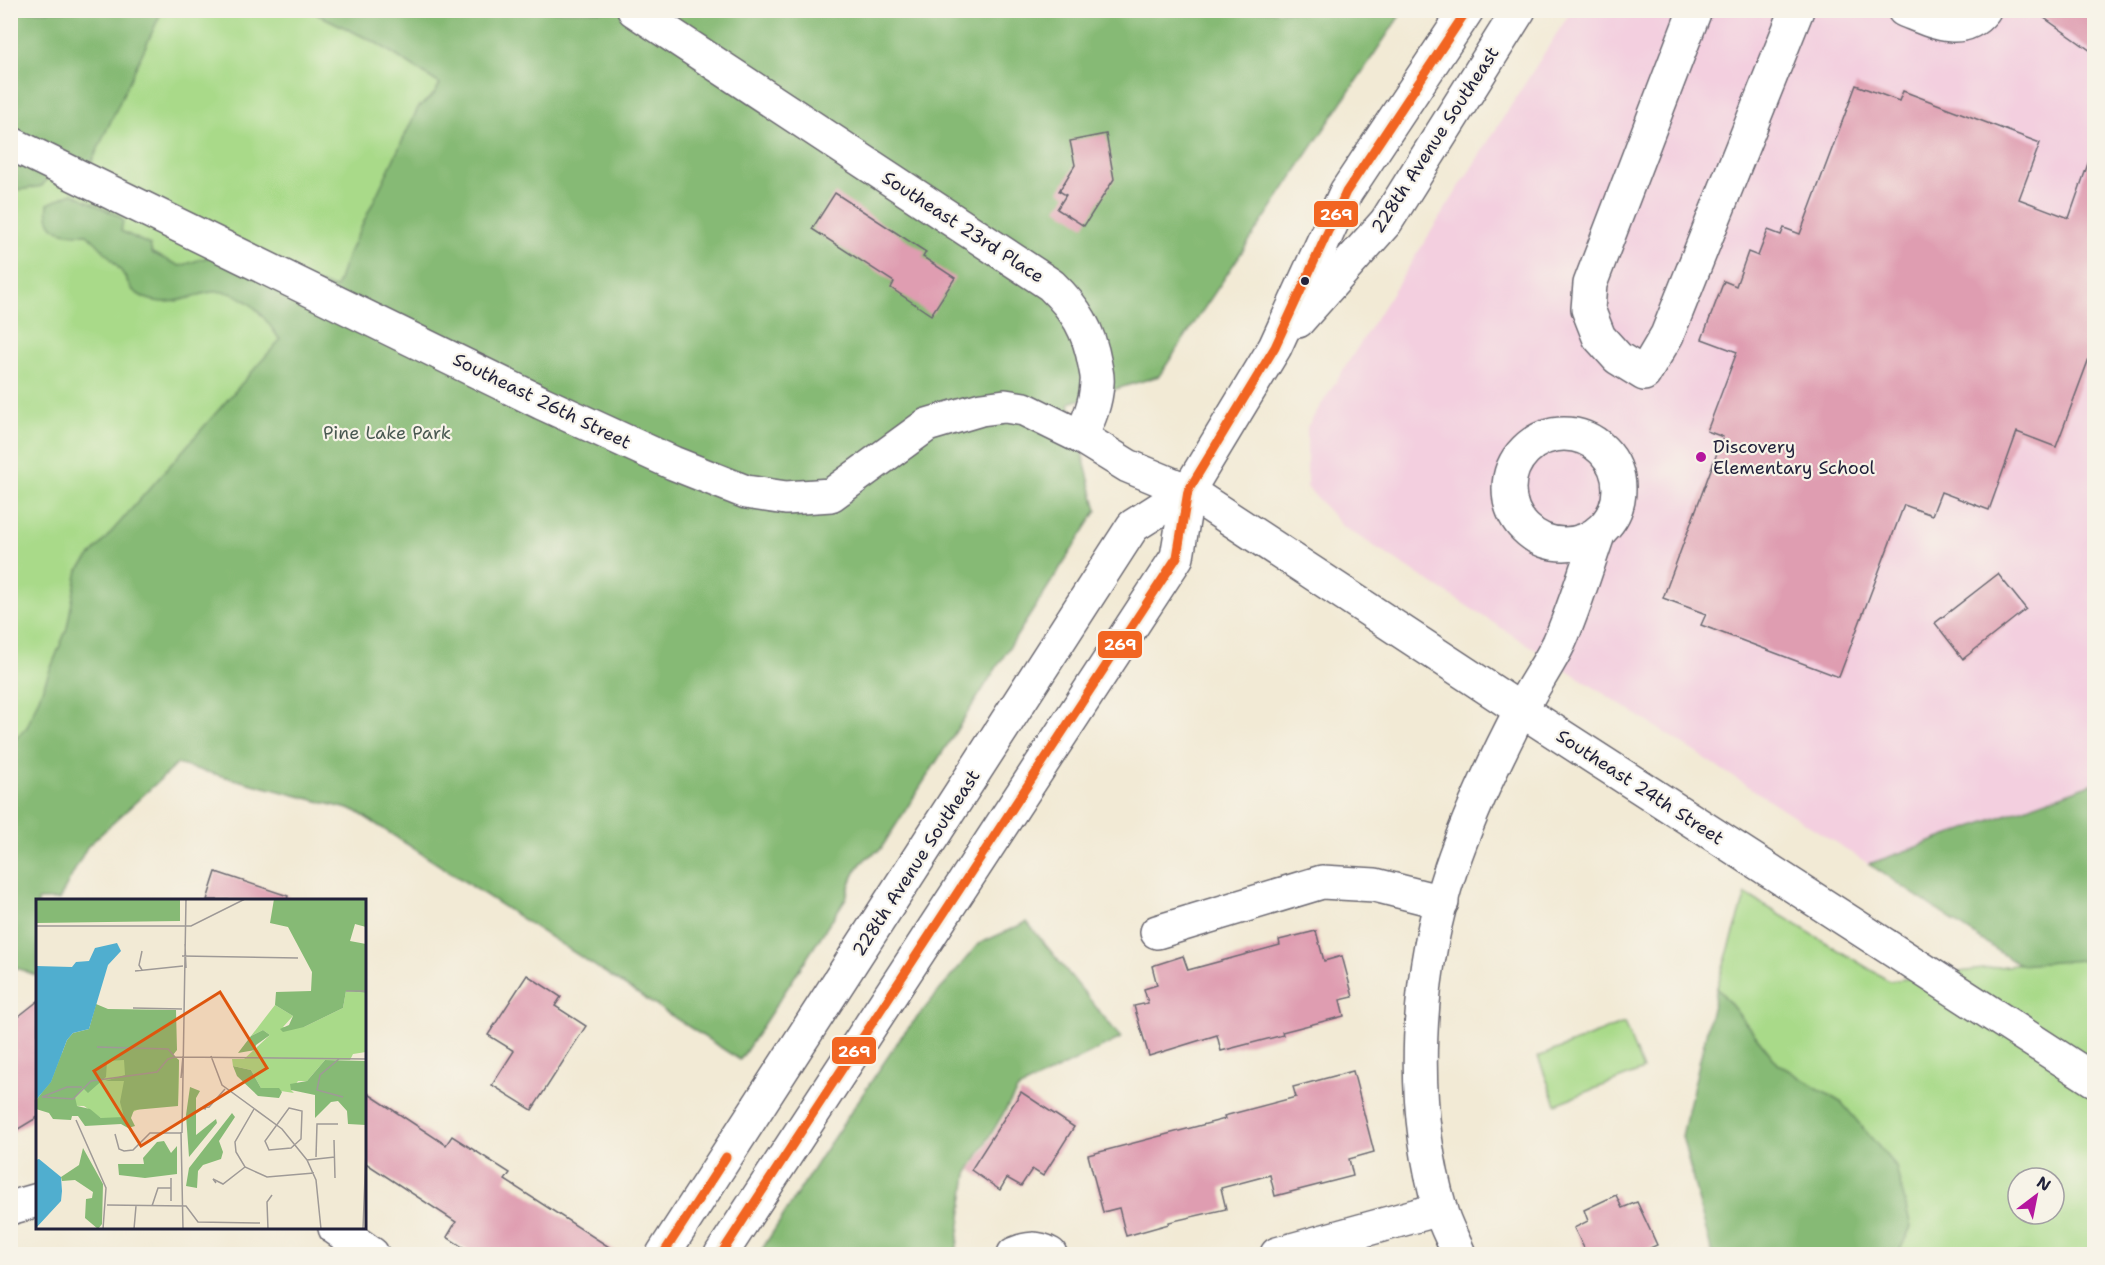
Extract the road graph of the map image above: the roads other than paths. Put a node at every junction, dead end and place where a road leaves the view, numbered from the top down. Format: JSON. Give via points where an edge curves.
{"nodes":[{"id":1,"x":634,"y":10,"type":"edge"},
{"id":2,"x":1467,"y":10,"type":"edge"},
{"id":3,"x":1519,"y":10,"type":"edge"},
{"id":4,"x":1695,"y":10,"type":"edge"},
{"id":5,"x":1797,"y":10,"type":"edge"},
{"id":6,"x":1904,"y":10,"type":"edge"},
{"id":7,"x":1984,"y":10,"type":"edge"},
{"id":8,"x":10,"y":143,"type":"edge"},
{"id":9,"x":1275,"y":347,"type":"junction"},
{"id":10,"x":1081,"y":437,"type":"junction"},
{"id":11,"x":1188,"y":491,"type":"junction"},
{"id":12,"x":1599,"y":532,"type":"dead end"},
{"id":13,"x":1521,"y":710,"type":"junction"},
{"id":14,"x":1442,"y":902,"type":"junction"},
{"id":15,"x":1157,"y":932,"type":"dead end"},
{"id":16,"x":2094,"y":1080,"type":"edge"},
{"id":17,"x":773,"y":1083,"type":"junction"},
{"id":18,"x":812,"y":1113,"type":"junction"},
{"id":19,"x":36,"y":1201,"type":"edge"},
{"id":20,"x":10,"y":1208,"type":"edge"},
{"id":21,"x":1440,"y":1209,"type":"junction"},
{"id":22,"x":337,"y":1229,"type":"edge"},
{"id":23,"x":372,"y":1254,"type":"edge"},
{"id":24,"x":663,"y":1254,"type":"edge"},
{"id":25,"x":721,"y":1254,"type":"edge"},
{"id":26,"x":1014,"y":1254,"type":"edge"},
{"id":27,"x":1050,"y":1254,"type":"edge"},
{"id":28,"x":1277,"y":1254,"type":"edge"},
{"id":29,"x":1459,"y":1254,"type":"edge"}],
"edges":[{"from":1,"to":10,"type":"street","name":"Southeast 23rd Place","via":[[1051,285],[1068,301],[1083,324],[1098,381],[1093,408]]},
{"from":2,"to":9,"type":"street","name":"228th Avenue Southeast","via":[[1346,192]]},
{"from":3,"to":9,"type":"street","name":"228th Avenue Southeast","via":[[1386,222]]},
{"from":4,"to":5,"type":"street","via":[[1590,284],[1588,309],[1599,337],[1618,358],[1644,374],[1667,335]]},
{"from":6,"to":7,"type":"street","via":[[1948,27],[1980,17]]},
{"from":8,"to":10,"type":"street","name":"Southeast 26th Street","via":[[542,403],[746,492],[786,498],[831,495],[927,425],[1005,406],[1024,409]]},
{"from":9,"to":11,"type":"street","name":"228th Avenue Southeast"},
{"from":10,"to":11,"type":"street","via":[[1128,466]]},
{"from":11,"to":13,"type":"street","name":"Southeast 24th Street"},
{"from":11,"to":17,"type":"street","name":"228th Avenue Southeast","via":[[1133,526]]},
{"from":11,"to":18,"type":"street","name":"228th Avenue Southeast","via":[[1177,557]]},
{"from":12,"to":13,"type":"street","via":[[1559,643]]},
{"from":13,"to":14,"type":"street","via":[[1476,805]]},
{"from":13,"to":16,"type":"street","name":"Southeast 24th Street"},
{"from":14,"to":15,"type":"street","via":[[1375,885],[1322,882]]},
{"from":14,"to":21,"type":"street","via":[[1422,1012],[1420,1072],[1425,1137]]},
{"from":17,"to":18,"type":"street"},
{"from":17,"to":24,"type":"street","name":"228th Avenue Southeast"},
{"from":18,"to":25,"type":"street","name":"228th Avenue Southeast"},
{"from":19,"to":20,"type":"street"},
{"from":21,"to":28,"type":"street"},
{"from":21,"to":29,"type":"street"},
{"from":22,"to":23,"type":"street"},
{"from":26,"to":27,"type":"street","via":[[1037,1248]]}]}
